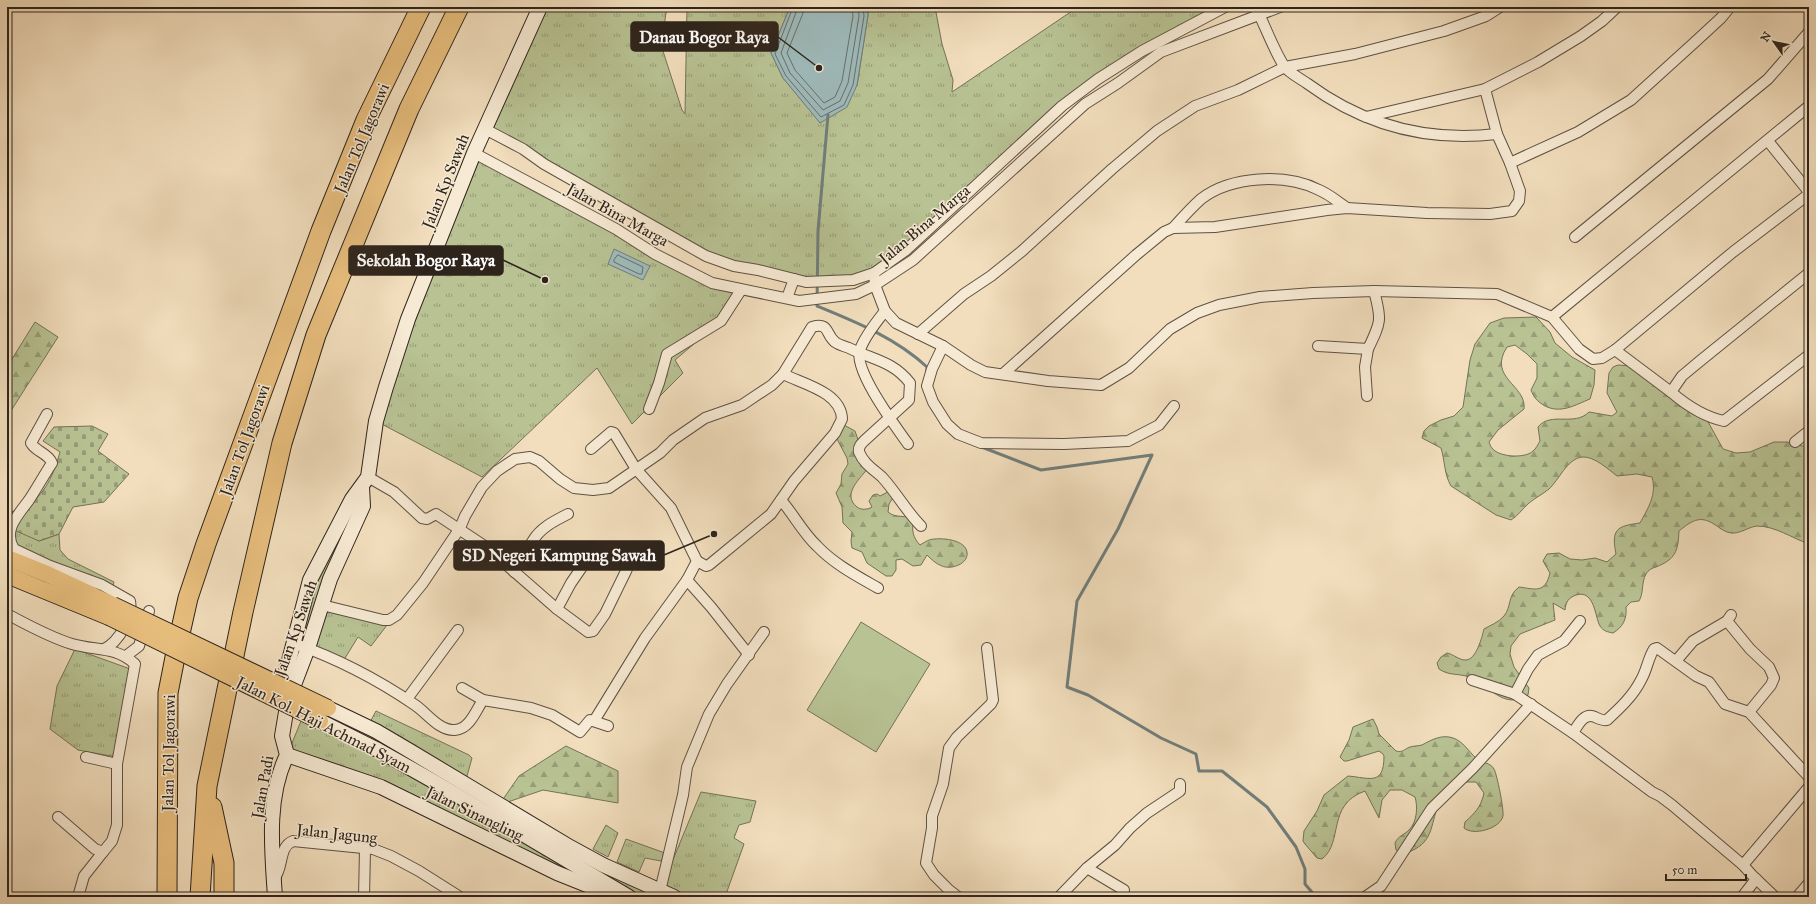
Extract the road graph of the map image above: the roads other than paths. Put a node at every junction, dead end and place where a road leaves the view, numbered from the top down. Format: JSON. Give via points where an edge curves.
{"nodes":[{"id":1,"x":421,"y":7,"type":"edge"},
{"id":2,"x":459,"y":7,"type":"edge"},
{"id":3,"x":540,"y":7,"type":"edge"},
{"id":4,"x":1225,"y":7,"type":"edge"},
{"id":5,"x":1280,"y":7,"type":"edge"},
{"id":6,"x":1500,"y":7,"type":"edge"},
{"id":7,"x":1617,"y":7,"type":"edge"},
{"id":8,"x":1730,"y":7,"type":"edge"},
{"id":9,"x":1258,"y":11,"type":"edge"},
{"id":10,"x":1809,"y":32,"type":"edge"},
{"id":11,"x":1285,"y":67,"type":"junction"},
{"id":12,"x":1485,"y":89,"type":"junction"},
{"id":13,"x":1809,"y":106,"type":"edge"},
{"id":14,"x":1366,"y":117,"type":"junction"},
{"id":15,"x":485,"y":129,"type":"junction"},
{"id":16,"x":1497,"y":134,"type":"junction"},
{"id":17,"x":1768,"y":142,"type":"junction"},
{"id":18,"x":474,"y":152,"type":"junction"},
{"id":19,"x":1510,"y":163,"type":"junction"},
{"id":20,"x":1809,"y":193,"type":"edge"},
{"id":21,"x":1347,"y":208,"type":"junction"},
{"id":22,"x":1173,"y":228,"type":"junction"},
{"id":23,"x":1575,"y":237,"type":"dead end"},
{"id":24,"x":874,"y":273,"type":"junction"},
{"id":25,"x":1809,"y":273,"type":"edge"},
{"id":26,"x":794,"y":279,"type":"junction"},
{"id":27,"x":875,"y":285,"type":"junction"},
{"id":28,"x":741,"y":290,"type":"junction"},
{"id":29,"x":1374,"y":291,"type":"junction"},
{"id":30,"x":787,"y":298,"type":"junction"},
{"id":31,"x":886,"y":311,"type":"junction"},
{"id":32,"x":1552,"y":316,"type":"junction"},
{"id":33,"x":918,"y":334,"type":"junction"},
{"id":34,"x":943,"y":346,"type":"junction"},
{"id":35,"x":1318,"y":346,"type":"dead end"},
{"id":36,"x":1368,"y":349,"type":"junction"},
{"id":37,"x":1615,"y":350,"type":"junction"},
{"id":38,"x":860,"y":351,"type":"junction"},
{"id":39,"x":1809,"y":354,"type":"edge"},
{"id":40,"x":783,"y":374,"type":"junction"},
{"id":41,"x":1002,"y":374,"type":"junction"},
{"id":42,"x":1671,"y":392,"type":"junction"},
{"id":43,"x":1367,"y":396,"type":"dead end"},
{"id":44,"x":1174,"y":406,"type":"dead end"},
{"id":45,"x":649,"y":409,"type":"dead end"},
{"id":46,"x":47,"y":414,"type":"dead end"},
{"id":47,"x":889,"y":417,"type":"junction"},
{"id":48,"x":1809,"y":431,"type":"edge"},
{"id":49,"x":1795,"y":442,"type":"dead end"},
{"id":50,"x":908,"y":444,"type":"dead end"},
{"id":51,"x":591,"y":449,"type":"dead end"},
{"id":52,"x":636,"y":469,"type":"junction"},
{"id":53,"x":365,"y":482,"type":"junction"},
{"id":54,"x":781,"y":500,"type":"junction"},
{"id":55,"x":568,"y":514,"type":"dead end"},
{"id":56,"x":921,"y":526,"type":"dead end"},
{"id":57,"x":460,"y":528,"type":"junction"},
{"id":58,"x":7,"y":558,"type":"edge"},
{"id":59,"x":697,"y":561,"type":"junction"},
{"id":60,"x":582,"y":567,"type":"dead end"},
{"id":61,"x":627,"y":569,"type":"dead end"},
{"id":62,"x":514,"y":572,"type":"junction"},
{"id":63,"x":7,"y":574,"type":"edge"},
{"id":64,"x":687,"y":580,"type":"junction"},
{"id":65,"x":878,"y":588,"type":"dead end"},
{"id":66,"x":322,"y":605,"type":"junction"},
{"id":67,"x":557,"y":609,"type":"junction"},
{"id":68,"x":149,"y":610,"type":"dead end"},
{"id":69,"x":111,"y":611,"type":"junction"},
{"id":70,"x":7,"y":614,"type":"edge"},
{"id":71,"x":1580,"y":621,"type":"dead end"},
{"id":72,"x":458,"y":630,"type":"dead end"},
{"id":73,"x":764,"y":632,"type":"dead end"},
{"id":74,"x":293,"y":643,"type":"junction"},
{"id":75,"x":308,"y":648,"type":"junction"},
{"id":76,"x":987,"y":648,"type":"dead end"},
{"id":77,"x":104,"y":649,"type":"junction"},
{"id":78,"x":748,"y":655,"type":"junction"},
{"id":79,"x":126,"y":656,"type":"junction"},
{"id":80,"x":1676,"y":662,"type":"junction"},
{"id":81,"x":1472,"y":680,"type":"dead end"},
{"id":82,"x":462,"y":688,"type":"dead end"},
{"id":83,"x":1515,"y":694,"type":"junction"},
{"id":84,"x":406,"y":699,"type":"junction"},
{"id":85,"x":483,"y":700,"type":"junction"},
{"id":86,"x":288,"y":704,"type":"junction"},
{"id":87,"x":1531,"y":704,"type":"junction"},
{"id":88,"x":1749,"y":712,"type":"junction"},
{"id":89,"x":324,"y":714,"type":"junction"},
{"id":90,"x":594,"y":721,"type":"junction"},
{"id":91,"x":608,"y":726,"type":"dead end"},
{"id":92,"x":1572,"y":733,"type":"junction"},
{"id":93,"x":287,"y":755,"type":"junction"},
{"id":94,"x":86,"y":758,"type":"dead end"},
{"id":95,"x":117,"y":764,"type":"junction"},
{"id":96,"x":1809,"y":777,"type":"edge"},
{"id":97,"x":1180,"y":784,"type":"dead end"},
{"id":98,"x":207,"y":786,"type":"junction"},
{"id":99,"x":1809,"y":787,"type":"edge"},
{"id":100,"x":58,"y":817,"type":"dead end"},
{"id":101,"x":365,"y":849,"type":"junction"},
{"id":102,"x":103,"y":852,"type":"junction"},
{"id":103,"x":564,"y":859,"type":"junction"},
{"id":104,"x":603,"y":865,"type":"junction"},
{"id":105,"x":1743,"y":865,"type":"junction"},
{"id":106,"x":1087,"y":868,"type":"junction"},
{"id":107,"x":580,"y":869,"type":"junction"},
{"id":108,"x":557,"y":873,"type":"junction"},
{"id":109,"x":274,"y":879,"type":"junction"},
{"id":110,"x":1756,"y":879,"type":"junction"},
{"id":111,"x":1809,"y":883,"type":"edge"},
{"id":112,"x":1124,"y":890,"type":"dead end"},
{"id":113,"x":660,"y":891,"type":"junction"},
{"id":114,"x":444,"y":893,"type":"edge"},
{"id":115,"x":78,"y":897,"type":"edge"},
{"id":116,"x":167,"y":897,"type":"edge"},
{"id":117,"x":200,"y":897,"type":"edge"},
{"id":118,"x":224,"y":897,"type":"edge"},
{"id":119,"x":275,"y":897,"type":"edge"},
{"id":120,"x":364,"y":897,"type":"edge"},
{"id":121,"x":460,"y":897,"type":"edge"},
{"id":122,"x":617,"y":897,"type":"edge"},
{"id":123,"x":629,"y":897,"type":"edge"},
{"id":124,"x":674,"y":897,"type":"edge"},
{"id":125,"x":958,"y":897,"type":"edge"},
{"id":126,"x":1059,"y":897,"type":"edge"},
{"id":127,"x":1365,"y":897,"type":"edge"},
{"id":128,"x":1742,"y":897,"type":"edge"},
{"id":129,"x":1775,"y":897,"type":"edge"},
{"id":130,"x":1797,"y":897,"type":"edge"}],
"edges":[{"from":1,"to":116,"type":"highway","name":"Jalan Tol Jagorawi","via":[[366,120],[321,231],[188,598],[168,693]]},
{"from":2,"to":98,"type":"highway","name":"Jalan Tol Jagorawi","via":[[409,109],[316,335],[282,443],[265,513]]},
{"from":3,"to":15,"type":"street","name":"Jalan Kp Sawah"},
{"from":4,"to":24,"type":"street","name":"Jalan Bina Marga","via":[[1142,50],[1062,106],[906,250]]},
{"from":5,"to":9,"type":"street","name":"Jalan Bina Marga"},
{"from":6,"to":11,"type":"street","via":[[1486,16],[1444,31],[1355,54]]},
{"from":7,"to":12,"type":"street","via":[[1581,36]]},
{"from":8,"to":19,"type":"street","via":[[1700,38],[1631,100],[1578,132]]},
{"from":9,"to":11,"type":"street"},
{"from":9,"to":27,"type":"street","name":"Jalan Bina Marga","via":[[1161,52],[1085,104],[918,255]]},
{"from":10,"to":23,"type":"street","via":[[1768,79]]},
{"from":11,"to":14,"type":"street","via":[[1328,98]]},
{"from":11,"to":33,"type":"street","via":[[1238,90],[1195,106],[1157,131],[1022,251],[964,294]]},
{"from":12,"to":14,"type":"street"},
{"from":12,"to":16,"type":"street"},
{"from":13,"to":17,"type":"street"},
{"from":14,"to":16,"type":"street","via":[[1433,135],[1471,137]]},
{"from":15,"to":18,"type":"street","name":"Jalan Kp Sawah"},
{"from":15,"to":26,"type":"street","name":"Jalan Bina Marga","via":[[706,256],[734,266]]},
{"from":16,"to":19,"type":"street"},
{"from":17,"to":20,"type":"street"},
{"from":17,"to":32,"type":"street"},
{"from":18,"to":28,"type":"street","name":"Jalan Bina Marga","via":[[616,229],[681,268],[712,283]]},
{"from":18,"to":53,"type":"street","name":"Jalan Kp Sawah","via":[[408,319],[376,421]]},
{"from":19,"to":21,"type":"street","via":[[1520,191],[1519,201],[1512,211],[1490,214],[1427,213]]},
{"from":20,"to":37,"type":"street","via":[[1732,252]]},
{"from":21,"to":22,"type":"street","via":[[1214,226]]},
{"from":21,"to":22,"type":"street","via":[[1319,190],[1298,183],[1259,179],[1241,181],[1228,184],[1202,199]]},
{"from":22,"to":41,"type":"street","via":[[1164,232],[1136,255]]},
{"from":24,"to":26,"type":"street","name":"Jalan Bina Marga","via":[[853,280],[806,282]]},
{"from":24,"to":27,"type":"street"},
{"from":25,"to":42,"type":"street","via":[[1682,376]]},
{"from":26,"to":30,"type":"street"},
{"from":27,"to":30,"type":"street","name":"Jalan Bina Marga","via":[[856,294],[799,301]]},
{"from":27,"to":31,"type":"street"},
{"from":28,"to":30,"type":"street","name":"Jalan Bina Marga"},
{"from":28,"to":45,"type":"street","via":[[721,321],[667,354]]},
{"from":29,"to":32,"type":"street","via":[[1497,294]]},
{"from":29,"to":36,"type":"street","via":[[1380,314],[1377,331]]},
{"from":29,"to":41,"type":"street","via":[[1260,297],[1219,305],[1196,313],[1170,329],[1134,364],[1118,376],[1100,384],[1048,381]]},
{"from":31,"to":33,"type":"street","via":[[896,323]]},
{"from":31,"to":38,"type":"street"},
{"from":32,"to":37,"type":"street","via":[[1579,349],[1593,359],[1602,358]]},
{"from":33,"to":34,"type":"street"},
{"from":34,"to":41,"type":"street","via":[[978,369]]},
{"from":34,"to":44,"type":"street","via":[[927,386],[933,402],[947,424],[958,434],[981,443],[1064,444],[1128,441],[1159,425]]},
{"from":35,"to":36,"type":"street"},
{"from":36,"to":43,"type":"street"},
{"from":37,"to":42,"type":"street"},
{"from":38,"to":40,"type":"street","via":[[834,341],[826,328],[818,325],[812,327]]},
{"from":38,"to":47,"type":"street","via":[[866,378]]},
{"from":38,"to":47,"type":"street","via":[[902,371],[910,383],[909,400]]},
{"from":39,"to":42,"type":"street","via":[[1724,421],[1707,415]]},
{"from":40,"to":52,"type":"street","via":[[759,395],[705,418]]},
{"from":40,"to":54,"type":"street","via":[[823,392],[838,404],[842,419],[835,433]]},
{"from":46,"to":77,"type":"street","via":[[31,443],[52,462],[13,521],[11,545],[32,558],[102,586],[130,601],[131,608],[123,629],[111,646]]},
{"from":47,"to":50,"type":"street"},
{"from":47,"to":56,"type":"street","via":[[859,450],[867,465],[882,478]]},
{"from":48,"to":49,"type":"street"},
{"from":51,"to":52,"type":"street","via":[[611,432],[614,433]]},
{"from":52,"to":57,"type":"street","via":[[609,488],[593,490],[574,488],[530,457],[515,459],[497,471],[482,487]]},
{"from":52,"to":59,"type":"street","via":[[671,508]]},
{"from":53,"to":57,"type":"street","via":[[394,492],[422,518],[427,519],[436,514]]},
{"from":53,"to":66,"type":"street","name":"Jalan Kp Sawah","via":[[363,506],[336,564]]},
{"from":53,"to":74,"type":"street","name":"Jalan Kp Sawah","via":[[352,499],[310,580]]},
{"from":54,"to":59,"type":"street","via":[[771,514],[709,565]]},
{"from":54,"to":65,"type":"street","via":[[817,546],[853,574]]},
{"from":55,"to":62,"type":"street","via":[[550,523],[540,532]]},
{"from":57,"to":62,"type":"street"},
{"from":57,"to":66,"type":"street","via":[[397,615],[383,620]]},
{"from":58,"to":69,"type":"main road","name":"Jalan Kol. Haji Achmad Syam","via":[[47,574]]},
{"from":59,"to":64,"type":"street"},
{"from":60,"to":67,"type":"street"},
{"from":61,"to":67,"type":"street","via":[[605,614],[593,631],[584,630]]},
{"from":62,"to":67,"type":"street"},
{"from":63,"to":69,"type":"main road","name":"Jalan Kol. Haji Achmad Syam"},
{"from":64,"to":78,"type":"street"},
{"from":64,"to":90,"type":"street","via":[[649,632]]},
{"from":66,"to":75,"type":"street","name":"Jalan Kp Sawah"},
{"from":68,"to":79,"type":"street","via":[[139,646]]},
{"from":69,"to":89,"type":"main road","name":"Jalan Kol. Haji Achmad Syam","bridge":true},
{"from":70,"to":77,"type":"street","via":[[71,644]]},
{"from":71,"to":83,"type":"street","via":[[1560,644],[1538,654]]},
{"from":72,"to":84,"type":"street"},
{"from":73,"to":78,"type":"street"},
{"from":74,"to":75,"type":"street"},
{"from":74,"to":86,"type":"street","name":"Jalan Kp Sawah","via":[[285,676]]},
{"from":75,"to":84,"type":"street","via":[[342,662]]},
{"from":75,"to":86,"type":"street","name":"Jalan Kp Sawah"},
{"from":76,"to":125,"type":"street","via":[[993,700],[949,748],[943,784],[932,816],[926,862]]},
{"from":77,"to":79,"type":"street"},
{"from":78,"to":113,"type":"street","via":[[709,714],[687,767],[683,795]]},
{"from":79,"to":95,"type":"street","via":[[135,664]]},
{"from":80,"to":88,"type":"street","via":[[1709,682],[1726,704]]},
{"from":80,"to":88,"type":"street","via":[[1693,641],[1729,618],[1750,649],[1769,667],[1774,678]]},
{"from":80,"to":92,"type":"street","via":[[1659,648],[1654,649],[1641,681],[1625,703],[1607,720],[1603,721],[1591,715],[1583,718]]},
{"from":81,"to":83,"type":"street"},
{"from":82,"to":85,"type":"street"},
{"from":83,"to":87,"type":"street"},
{"from":84,"to":85,"type":"street","via":[[425,711],[440,726],[453,730],[463,728],[470,722]]},
{"from":85,"to":90,"type":"street","via":[[531,708],[552,715],[580,732],[589,720]]},
{"from":86,"to":93,"type":"street","name":"Jalan Padi","via":[[282,736]]},
{"from":87,"to":92,"type":"street"},
{"from":87,"to":127,"type":"street","via":[[1473,768],[1432,808],[1381,886]]},
{"from":88,"to":96,"type":"street"},
{"from":89,"to":103,"type":"street","name":"Jalan Kol. Haji Achmad Syam","via":[[378,750]]},
{"from":89,"to":104,"type":"street","name":"Jalan Kol. Haji Achmad Syam","via":[[376,732]]},
{"from":90,"to":91,"type":"street"},
{"from":92,"to":105,"type":"street","via":[[1672,805]]},
{"from":93,"to":108,"type":"street","name":"Jalan Sinangling","via":[[381,787]]},
{"from":93,"to":109,"type":"street","name":"Jalan Padi","via":[[279,771],[272,821]]},
{"from":94,"to":95,"type":"street"},
{"from":95,"to":102,"type":"street","via":[[117,825],[112,842]]},
{"from":97,"to":106,"type":"street","via":[[1180,791],[1148,813]]},
{"from":98,"to":117,"type":"highway","name":"Jalan Tol Jagorawi"},
{"from":98,"to":118,"type":"highway","via":[[224,863]]},
{"from":99,"to":105,"type":"street"},
{"from":100,"to":102,"type":"street","via":[[95,849]]},
{"from":101,"to":109,"type":"street","name":"Jalan Jagung","via":[[293,841],[284,848],[280,870]]},
{"from":101,"to":114,"type":"street","name":"Jalan Jagung","via":[[373,849],[391,856],[419,870]]},
{"from":101,"to":120,"type":"street"},
{"from":102,"to":115,"type":"street","via":[[84,876]]},
{"from":103,"to":107,"type":"street","name":"Jalan Kol. Haji Achmad Syam"},
{"from":103,"to":108,"type":"street","via":[[564,866]]},
{"from":104,"to":107,"type":"street"},
{"from":104,"to":113,"type":"street","name":"Jalan Kol. Haji Achmad Syam"},
{"from":105,"to":110,"type":"street"},
{"from":106,"to":112,"type":"street"},
{"from":106,"to":126,"type":"street"},
{"from":107,"to":108,"type":"street"},
{"from":107,"to":123,"type":"street","name":"Jalan Kol. Haji Achmad Syam"},
{"from":108,"to":122,"type":"street","name":"Jalan Sinangling"},
{"from":109,"to":119,"type":"street","name":"Jalan Padi"},
{"from":110,"to":128,"type":"street"},
{"from":110,"to":129,"type":"street"},
{"from":111,"to":130,"type":"street"},
{"from":113,"to":124,"type":"street","name":"Jalan Kol. Haji Achmad Syam"},
{"from":114,"to":121,"type":"street","name":"Jalan Jagung"}]}
